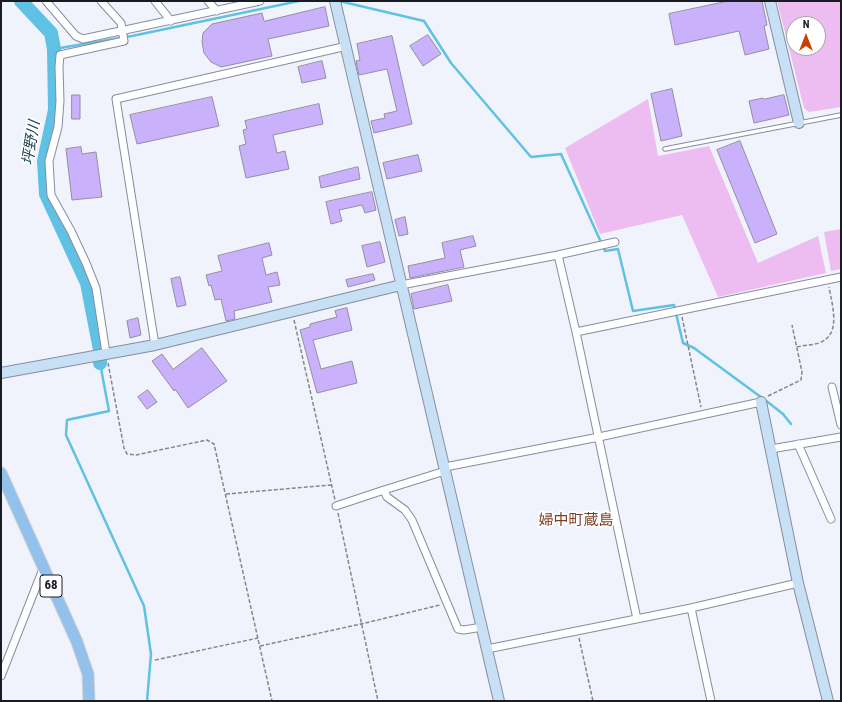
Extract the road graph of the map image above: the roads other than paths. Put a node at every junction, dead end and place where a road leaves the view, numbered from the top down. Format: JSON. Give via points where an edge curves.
{"nodes":[{"id":1,"x":46,"y":1,"type":"edge"},
{"id":2,"x":101,"y":1,"type":"edge"},
{"id":3,"x":155,"y":1,"type":"edge"},
{"id":4,"x":208,"y":1,"type":"edge"},
{"id":5,"x":259,"y":1,"type":"edge"},
{"id":6,"x":336,"y":1,"type":"edge"},
{"id":7,"x":770,"y":1,"type":"edge"},
{"id":8,"x":217,"y":11,"type":"junction"},
{"id":9,"x":171,"y":21,"type":"junction"},
{"id":10,"x":122,"y":30,"type":"junction"},
{"id":11,"x":346,"y":46,"type":"junction"},
{"id":12,"x":841,"y":115,"type":"edge"},
{"id":13,"x":799,"y":123,"type":"junction"},
{"id":14,"x":665,"y":149,"type":"dead end"},
{"id":15,"x":615,"y":242,"type":"dead end"},
{"id":16,"x":558,"y":255,"type":"junction"},
{"id":17,"x":841,"y":277,"type":"edge"},
{"id":18,"x":401,"y":286,"type":"junction"},
{"id":19,"x":576,"y":332,"type":"junction"},
{"id":20,"x":155,"y":344,"type":"junction"},
{"id":21,"x":106,"y":353,"type":"junction"},
{"id":22,"x":1,"y":373,"type":"edge"},
{"id":23,"x":832,"y":387,"type":"dead end"},
{"id":24,"x":761,"y":402,"type":"joint"},
{"id":25,"x":841,"y":425,"type":"edge"},
{"id":26,"x":599,"y":437,"type":"junction"},
{"id":27,"x":841,"y":437,"type":"edge"},
{"id":28,"x":798,"y":444,"type":"junction"},
{"id":29,"x":771,"y":449,"type":"junction"},
{"id":30,"x":445,"y":469,"type":"junction"},
{"id":31,"x":1,"y":473,"type":"edge"},
{"id":32,"x":384,"y":490,"type":"junction"},
{"id":33,"x":336,"y":506,"type":"dead end"},
{"id":34,"x":831,"y":519,"type":"dead end"},
{"id":35,"x":44,"y":569,"type":"junction"},
{"id":36,"x":798,"y":583,"type":"junction"},
{"id":37,"x":691,"y":608,"type":"junction"},
{"id":38,"x":637,"y":619,"type":"junction"},
{"id":39,"x":482,"y":627,"type":"junction"},
{"id":40,"x":487,"y":649,"type":"junction"},
{"id":41,"x":1,"y":676,"type":"edge"},
{"id":42,"x":89,"y":701,"type":"edge"},
{"id":43,"x":499,"y":701,"type":"edge"},
{"id":44,"x":711,"y":701,"type":"edge"},
{"id":45,"x":828,"y":701,"type":"edge"}],
"edges":[{"from":1,"to":10,"type":"street","via":[[76,36],[83,39]]},
{"from":2,"to":10,"type":"street","via":[[121,23]]},
{"from":3,"to":9,"type":"street"},
{"from":4,"to":8,"type":"street"},
{"from":5,"to":8,"type":"street"},
{"from":6,"to":11,"type":"street"},
{"from":7,"to":13,"type":"street"},
{"from":8,"to":9,"type":"street"},
{"from":9,"to":10,"type":"street"},
{"from":10,"to":21,"type":"street","via":[[124,41],[60,55],[60,107],[50,161],[51,195],[71,231],[96,288]]},
{"from":11,"to":18,"type":"street"},
{"from":11,"to":20,"type":"street","via":[[116,100]]},
{"from":12,"to":13,"type":"lane"},
{"from":13,"to":14,"type":"lane"},
{"from":15,"to":16,"type":"street"},
{"from":16,"to":18,"type":"street"},
{"from":16,"to":19,"type":"street"},
{"from":17,"to":19,"type":"street"},
{"from":18,"to":20,"type":"street"},
{"from":18,"to":30,"type":"street"},
{"from":19,"to":26,"type":"street"},
{"from":20,"to":21,"type":"street"},
{"from":21,"to":22,"type":"street"},
{"from":23,"to":25,"type":"street"},
{"from":24,"to":26,"type":"street"},
{"from":24,"to":29,"type":"street"},
{"from":26,"to":30,"type":"street"},
{"from":26,"to":38,"type":"street"},
{"from":27,"to":28,"type":"street"},
{"from":28,"to":29,"type":"street"},
{"from":28,"to":34,"type":"street"},
{"from":29,"to":36,"type":"street"},
{"from":30,"to":32,"type":"street"},
{"from":30,"to":39,"type":"street"},
{"from":31,"to":35,"type":"main road","number":"68"},
{"from":32,"to":33,"type":"street"},
{"from":32,"to":39,"type":"street","via":[[387,497],[405,510],[412,520],[458,629]]},
{"from":35,"to":41,"type":"street"},
{"from":35,"to":42,"type":"main road","number":"68","via":[[88,674]]},
{"from":36,"to":37,"type":"street"},
{"from":36,"to":45,"type":"street"},
{"from":37,"to":38,"type":"street"},
{"from":37,"to":44,"type":"street"},
{"from":38,"to":40,"type":"street"},
{"from":39,"to":40,"type":"street"},
{"from":40,"to":43,"type":"street"}]}
